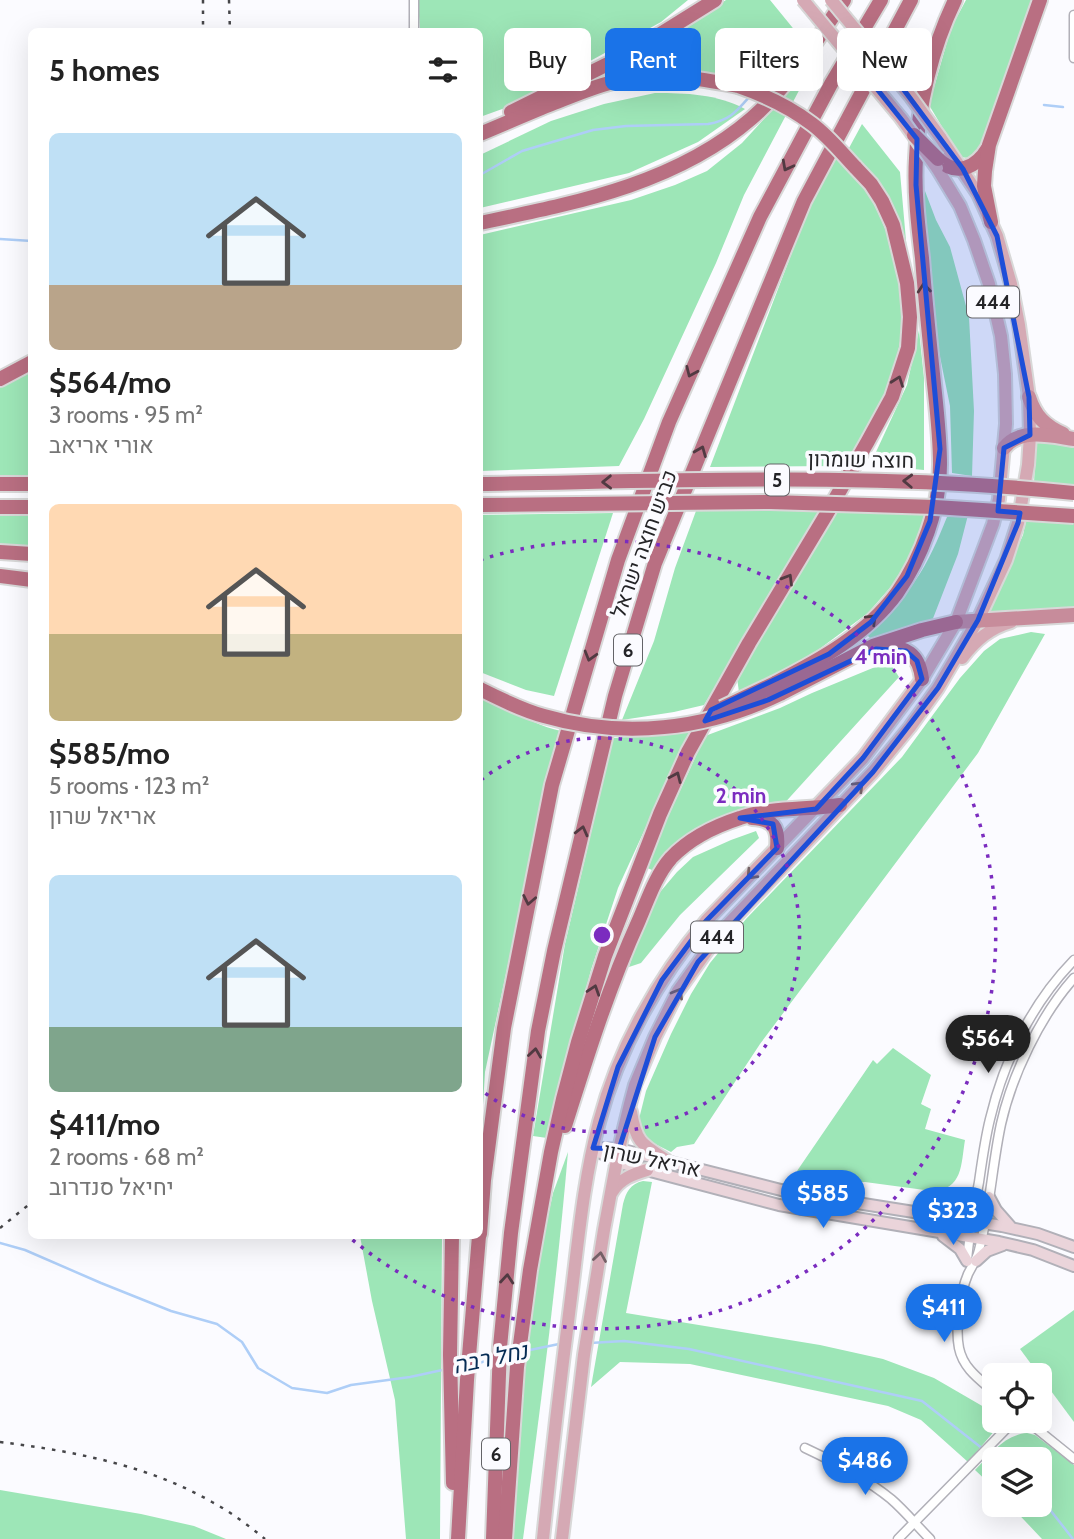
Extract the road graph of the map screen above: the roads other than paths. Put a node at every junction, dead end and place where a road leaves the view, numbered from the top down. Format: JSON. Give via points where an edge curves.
{"nodes":[{"id":1,"x":414,"y":0,"type":"edge"},
{"id":2,"x":715,"y":0,"type":"edge"},
{"id":3,"x":803,"y":0,"type":"edge"},
{"id":4,"x":831,"y":0,"type":"edge"},
{"id":5,"x":844,"y":0,"type":"edge"},
{"id":6,"x":881,"y":0,"type":"edge"},
{"id":7,"x":911,"y":0,"type":"edge"},
{"id":8,"x":955,"y":0,"type":"edge"},
{"id":9,"x":1040,"y":0,"type":"edge"},
{"id":10,"x":1074,"y":15,"type":"edge"},
{"id":11,"x":414,"y":28,"type":"edge"},
{"id":12,"x":1074,"y":58,"type":"edge"},
{"id":13,"x":522,"y":111,"type":"junction"},
{"id":14,"x":483,"y":127,"type":"edge"},
{"id":15,"x":483,"y":132,"type":"edge"},
{"id":16,"x":914,"y":135,"type":"joint"},
{"id":17,"x":989,"y":145,"type":"junction"},
{"id":18,"x":937,"y":163,"type":"junction"},
{"id":19,"x":963,"y":169,"type":"junction"},
{"id":20,"x":483,"y":222,"type":"edge"},
{"id":21,"x":991,"y":222,"type":"junction"},
{"id":22,"x":28,"y":367,"type":"edge"},
{"id":23,"x":0,"y":379,"type":"edge"},
{"id":24,"x":1029,"y":397,"type":"junction"},
{"id":25,"x":1030,"y":435,"type":"junction"},
{"id":26,"x":1074,"y":439,"type":"edge"},
{"id":27,"x":1004,"y":448,"type":"junction"},
{"id":28,"x":0,"y":484,"type":"edge"},
{"id":29,"x":28,"y":484,"type":"edge"},
{"id":30,"x":483,"y":484,"type":"edge"},
{"id":31,"x":1074,"y":494,"type":"edge"},
{"id":32,"x":483,"y":505,"type":"edge"},
{"id":33,"x":0,"y":507,"type":"edge"},
{"id":34,"x":28,"y":507,"type":"edge"},
{"id":35,"x":1074,"y":516,"type":"edge"},
{"id":36,"x":0,"y":551,"type":"edge"},
{"id":37,"x":28,"y":554,"type":"edge"},
{"id":38,"x":0,"y":576,"type":"edge"},
{"id":39,"x":28,"y":580,"type":"edge"},
{"id":40,"x":1074,"y":615,"type":"edge"},
{"id":41,"x":1024,"y":618,"type":"junction"},
{"id":42,"x":978,"y":620,"type":"junction"},
{"id":43,"x":956,"y":622,"type":"junction"},
{"id":44,"x":853,"y":656,"type":"junction"},
{"id":45,"x":922,"y":679,"type":"junction"},
{"id":46,"x":483,"y":685,"type":"edge"},
{"id":47,"x":938,"y":688,"type":"junction"},
{"id":48,"x":777,"y":689,"type":"junction"},
{"id":49,"x":483,"y":690,"type":"edge"},
{"id":50,"x":840,"y":805,"type":"junction"},
{"id":51,"x":816,"y":809,"type":"junction"},
{"id":52,"x":740,"y":818,"type":"junction"},
{"id":53,"x":777,"y":848,"type":"junction"},
{"id":54,"x":1074,"y":960,"type":"edge"},
{"id":55,"x":1074,"y":978,"type":"edge"},
{"id":56,"x":630,"y":1104,"type":"junction"},
{"id":57,"x":593,"y":1148,"type":"junction"},
{"id":58,"x":619,"y":1149,"type":"junction"},
{"id":59,"x":666,"y":1160,"type":"junction"},
{"id":60,"x":617,"y":1162,"type":"junction"},
{"id":61,"x":647,"y":1170,"type":"junction"},
{"id":62,"x":483,"y":1191,"type":"edge"},
{"id":63,"x":977,"y":1194,"type":"junction"},
{"id":64,"x":610,"y":1195,"type":"junction"},
{"id":65,"x":989,"y":1196,"type":"junction"},
{"id":66,"x":941,"y":1216,"type":"junction"},
{"id":67,"x":539,"y":1219,"type":"junction"},
{"id":68,"x":972,"y":1221,"type":"junction"},
{"id":69,"x":985,"y":1223,"type":"junction"},
{"id":70,"x":1012,"y":1228,"type":"junction"},
{"id":71,"x":937,"y":1232,"type":"junction"},
{"id":72,"x":969,"y":1238,"type":"junction"},
{"id":73,"x":452,"y":1239,"type":"edge"},
{"id":74,"x":479,"y":1239,"type":"edge"},
{"id":75,"x":982,"y":1240,"type":"junction"},
{"id":76,"x":1006,"y":1244,"type":"junction"},
{"id":77,"x":1074,"y":1247,"type":"edge"},
{"id":78,"x":971,"y":1261,"type":"junction"},
{"id":79,"x":1074,"y":1266,"type":"edge"},
{"id":80,"x":982,"y":1380,"type":"edge"},
{"id":81,"x":1002,"y":1433,"type":"edge"},
{"id":82,"x":1042,"y":1433,"type":"edge"},
{"id":83,"x":805,"y":1448,"type":"dead end"},
{"id":84,"x":1074,"y":1459,"type":"edge"},
{"id":85,"x":914,"y":1523,"type":"junction"},
{"id":86,"x":456,"y":1539,"type":"edge"},
{"id":87,"x":493,"y":1539,"type":"edge"},
{"id":88,"x":505,"y":1539,"type":"edge"},
{"id":89,"x":543,"y":1539,"type":"edge"},
{"id":90,"x":562,"y":1539,"type":"edge"},
{"id":91,"x":898,"y":1539,"type":"edge"},
{"id":92,"x":930,"y":1539,"type":"edge"}],
"edges":[{"from":1,"to":11,"type":"street"},
{"from":2,"to":13,"type":"highway","via":[[630,53]]},
{"from":3,"to":16,"type":"main road","bridge":true},
{"from":4,"to":19,"type":"main road","number":"444","bridge":true},
{"from":5,"to":20,"type":"highway","via":[[782,87],[753,118],[719,144],[628,187]]},
{"from":6,"to":62,"type":"highway","name":"כביש חוצה ישראל","number":"6","one_way":true,"via":[[760,217],[669,422],[618,560],[549,799],[504,1028]]},
{"from":87,"to":7,"type":"highway","name":"כביש חוצה ישראל","number":"6","one_way":true,"via":[[500,1347],[538,1031],[615,696],[655,563],[804,201]]},
{"from":48,"to":8,"type":"highway","one_way":true,"via":[[872,622],[907,576],[930,521],[940,449],[916,158],[931,65]]},
{"from":9,"to":17,"type":"highway"},
{"from":10,"to":12,"type":"street"},
{"from":13,"to":14,"type":"highway"},
{"from":13,"to":15,"type":"highway"},
{"from":67,"to":13,"type":"highway","one_way":true,"bridge":true,"via":[[578,1042],[660,814],[688,752],[892,397],[908,348],[911,317],[893,225],[871,184],[826,137],[759,93],[707,80],[641,77]]},
{"from":16,"to":18,"type":"highway","bridge":true},
{"from":17,"to":19,"type":"highway"},
{"from":17,"to":21,"type":"highway","via":[[984,186]]},
{"from":18,"to":19,"type":"highway"},
{"from":18,"to":27,"type":"main road","number":"444","via":[[960,206],[989,284],[1005,373]]},
{"from":19,"to":21,"type":"main road","number":"444"},
{"from":21,"to":24,"type":"main road","number":"444","via":[[1011,284]]},
{"from":22,"to":23,"type":"highway"},
{"from":24,"to":25,"type":"main road","number":"444"},
{"from":24,"to":26,"type":"highway","via":[[1042,422]]},
{"from":25,"to":26,"type":"highway"},
{"from":25,"to":27,"type":"highway","via":[[1009,441]]},
{"from":25,"to":42,"type":"main road","number":"444","via":[[1018,523]]},
{"from":27,"to":43,"type":"main road","number":"444","via":[[993,524]]},
{"from":28,"to":29,"type":"highway"},
{"from":31,"to":30,"type":"highway","name":"חוצה שומרון","number":"5","one_way":true,"bridge":true,"via":[[906,481]]},
{"from":32,"to":35,"type":"highway","name":"חוצה שומרון","number":"5","bridge":true,"via":[[770,502],[935,506]]},
{"from":33,"to":34,"type":"highway"},
{"from":36,"to":37,"type":"highway"},
{"from":38,"to":39,"type":"highway"},
{"from":40,"to":41,"type":"highway"},
{"from":41,"to":42,"type":"highway"},
{"from":41,"to":47,"type":"main road","via":[[980,638]]},
{"from":42,"to":43,"type":"highway"},
{"from":42,"to":47,"type":"main road","number":"444"},
{"from":43,"to":44,"type":"highway","via":[[904,635]]},
{"from":43,"to":45,"type":"main road","number":"444"},
{"from":44,"to":45,"type":"highway","via":[[886,647],[906,650],[917,661]]},
{"from":44,"to":48,"type":"highway"},
{"from":45,"to":51,"type":"main road","number":"444","via":[[863,758]]},
{"from":46,"to":48,"type":"highway","bridge":true,"via":[[563,713],[641,721],[722,708]]},
{"from":50,"to":47,"type":"main road","number":"444","one_way":true,"via":[[873,772]]},
{"from":48,"to":49,"type":"highway","bridge":true,"via":[[729,715],[665,727],[619,729],[542,716]]},
{"from":50,"to":51,"type":"highway"},
{"from":56,"to":50,"type":"main road","number":"444","one_way":true,"via":[[655,1037],[698,962]]},
{"from":51,"to":52,"type":"highway"},
{"from":51,"to":53,"type":"main road","number":"444"},
{"from":52,"to":53,"type":"highway","via":[[773,824]]},
{"from":52,"to":67,"type":"highway","via":[[691,841],[671,858],[653,887],[597,1028]]},
{"from":53,"to":57,"type":"main road","number":"444","one_way":true,"via":[[706,921],[662,980],[618,1067]]},
{"from":54,"to":63,"type":"street","via":[[1040,1003],[1011,1055],[989,1121]]},
{"from":55,"to":65,"type":"street","via":[[1019,1067],[1001,1123]]},
{"from":56,"to":58,"type":"main road","number":"444"},
{"from":56,"to":59,"type":"main road","via":[[635,1135]]},
{"from":57,"to":58,"type":"main road","name":"אריאל שרון"},
{"from":57,"to":60,"type":"main road","name":"אריאל שרון"},
{"from":57,"to":89,"type":"main road","number":"444"},
{"from":58,"to":59,"type":"main road","name":"אריאל שרון"},
{"from":58,"to":60,"type":"main road","number":"444"},
{"from":59,"to":66,"type":"main road","name":"אריאל שרון","via":[[813,1196]]},
{"from":60,"to":61,"type":"main road","name":"אריאל שרון"},
{"from":60,"to":64,"type":"main road","number":"444"},
{"from":61,"to":64,"type":"main road","via":[[619,1182]]},
{"from":61,"to":71,"type":"main road","name":"אריאל שרון","via":[[779,1205]]},
{"from":63,"to":66,"type":"main road"},
{"from":63,"to":68,"type":"street"},
{"from":90,"to":64,"type":"main road","number":"444","one_way":true,"via":[[584,1355]]},
{"from":65,"to":69,"type":"street"},
{"from":65,"to":70,"type":"main road"},
{"from":66,"to":68,"type":"main road","name":"אריאל שרון"},
{"from":67,"to":88,"type":"highway","via":[[519,1343]]},
{"from":68,"to":69,"type":"main road","name":"אריאל שרון"},
{"from":68,"to":72,"type":"street"},
{"from":69,"to":70,"type":"main road","name":"אריאל שרון"},
{"from":69,"to":75,"type":"street"},
{"from":70,"to":77,"type":"main road","name":"אריאל שרון"},
{"from":71,"to":72,"type":"main road","name":"אריאל שרון"},
{"from":71,"to":78,"type":"main road"},
{"from":72,"to":75,"type":"main road","name":"אריאל שרון"},
{"from":72,"to":78,"type":"street"},
{"from":73,"to":86,"type":"highway","via":[[450,1382]]},
{"from":74,"to":86,"type":"highway","name":"כביש חוצה ישראל","number":"6"},
{"from":75,"to":76,"type":"main road","name":"אריאל שרון"},
{"from":75,"to":78,"type":"street"},
{"from":76,"to":78,"type":"main road"},
{"from":76,"to":79,"type":"main road","name":"אריאל שרון"},
{"from":78,"to":80,"type":"street","via":[[959,1309],[958,1346],[964,1363]]},
{"from":81,"to":85,"type":"street"},
{"from":82,"to":84,"type":"street"},
{"from":83,"to":85,"type":"street","via":[[878,1489]]},
{"from":85,"to":91,"type":"street"},
{"from":85,"to":92,"type":"street"}]}
